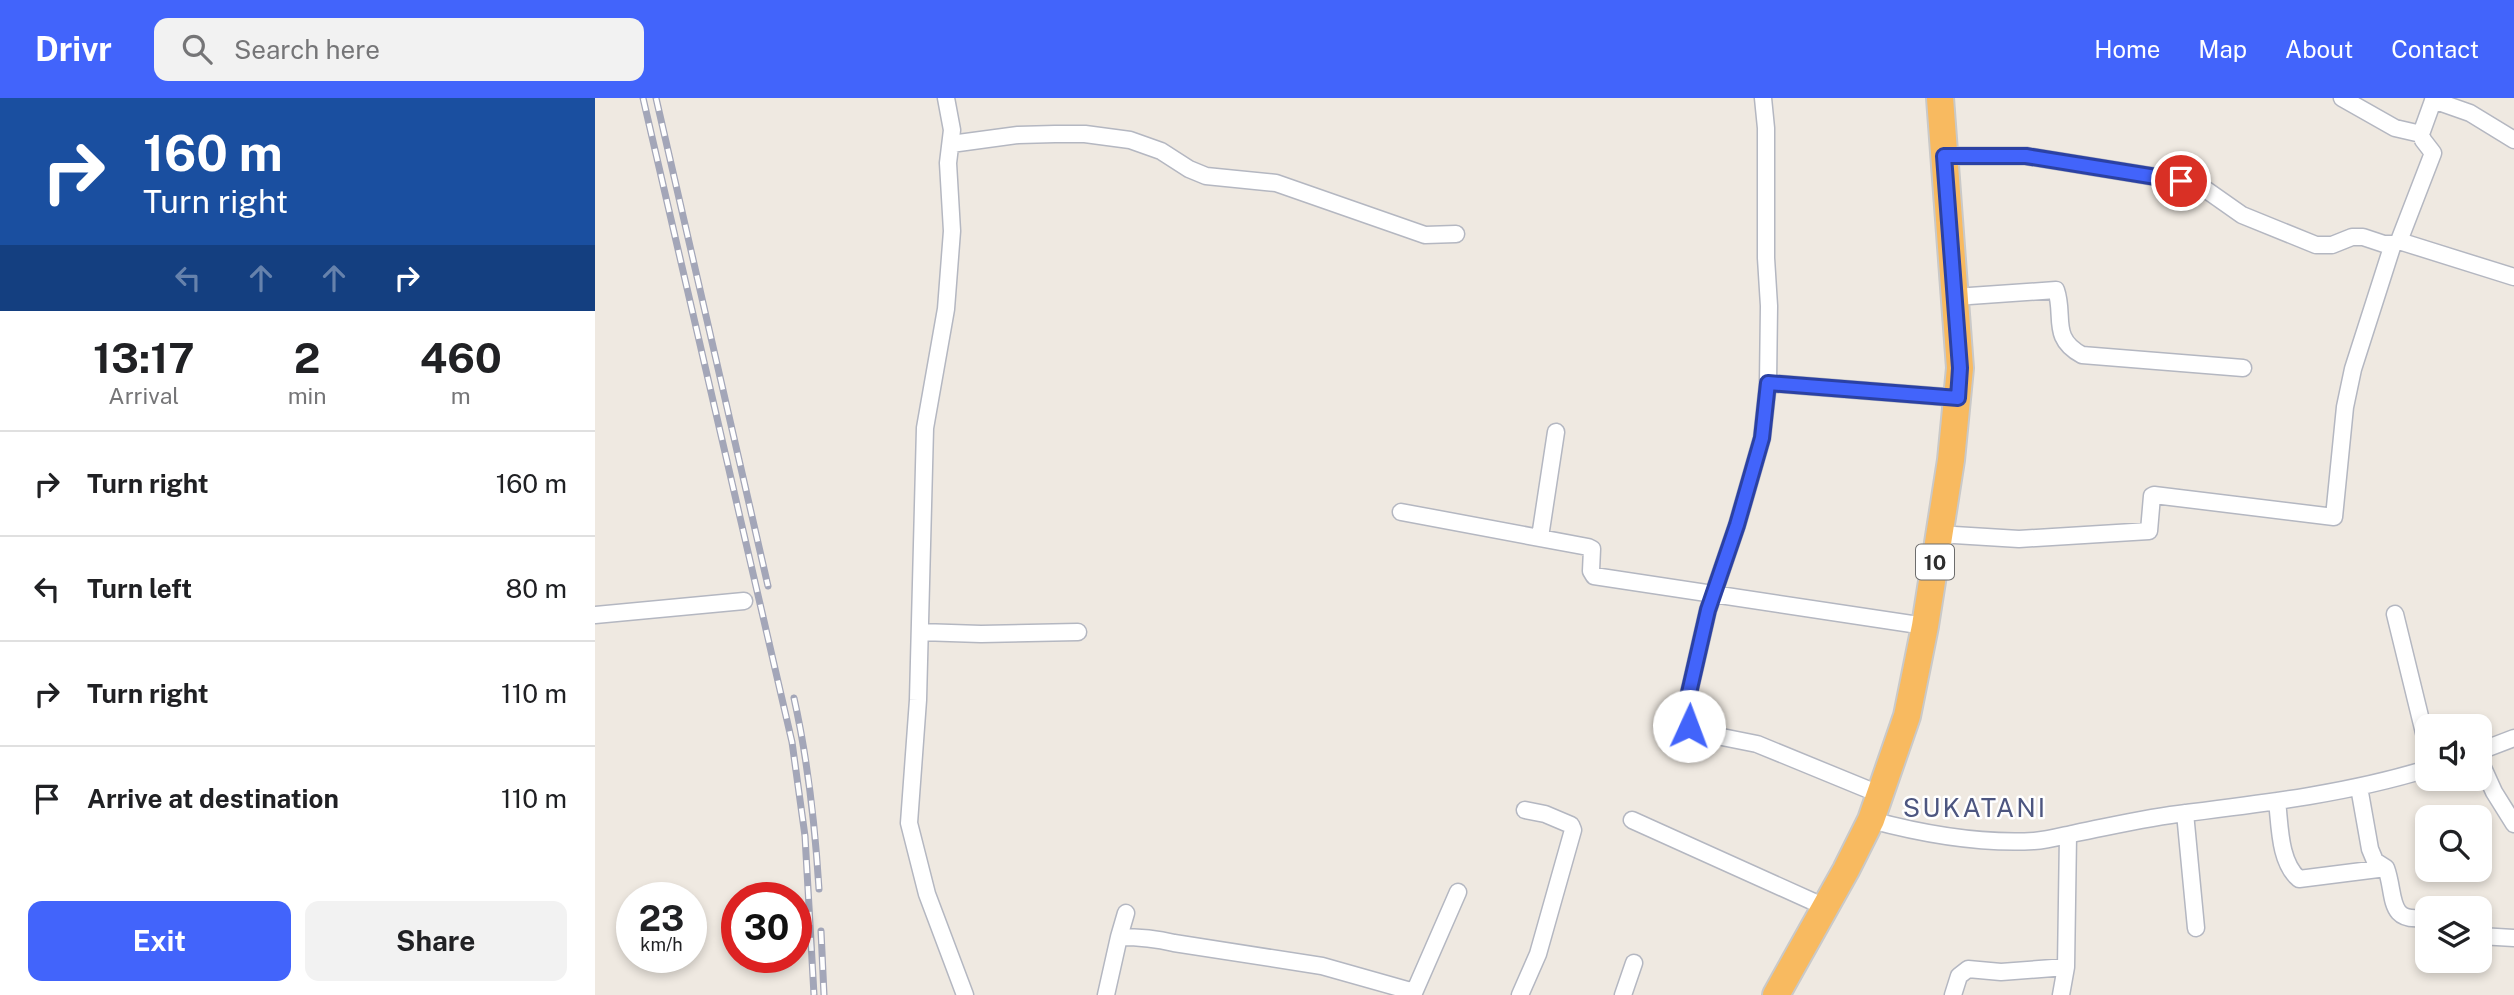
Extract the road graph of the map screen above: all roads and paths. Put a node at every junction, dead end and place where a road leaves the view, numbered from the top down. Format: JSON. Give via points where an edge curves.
{"nodes":[{"id":1,"x":946,"y":98,"type":"edge"},
{"id":2,"x":1763,"y":98,"type":"edge"},
{"id":3,"x":1940,"y":98,"type":"edge"},
{"id":4,"x":2342,"y":98,"type":"edge"},
{"id":5,"x":2434,"y":99,"type":"edge"},
{"id":6,"x":2421,"y":134,"type":"junction"},
{"id":7,"x":2514,"y":140,"type":"edge"},
{"id":8,"x":951,"y":144,"type":"junction"},
{"id":9,"x":1944,"y":156,"type":"junction"},
{"id":10,"x":1456,"y":234,"type":"dead end"},
{"id":11,"x":2396,"y":242,"type":"junction"},
{"id":12,"x":2514,"y":277,"type":"edge"},
{"id":13,"x":1955,"y":297,"type":"junction"},
{"id":14,"x":2243,"y":368,"type":"dead end"},
{"id":15,"x":1768,"y":383,"type":"junction"},
{"id":16,"x":1958,"y":398,"type":"junction"},
{"id":17,"x":1556,"y":432,"type":"dead end"},
{"id":18,"x":1401,"y":512,"type":"dead end"},
{"id":19,"x":1938,"y":534,"type":"junction"},
{"id":20,"x":1540,"y":537,"type":"junction"},
{"id":21,"x":1714,"y":593,"type":"junction"},
{"id":22,"x":744,"y":601,"type":"dead end"},
{"id":23,"x":2395,"y":614,"type":"dead end"},
{"id":24,"x":595,"y":615,"type":"edge"},
{"id":25,"x":1925,"y":626,"type":"junction"},
{"id":26,"x":920,"y":632,"type":"junction"},
{"id":27,"x":1078,"y":632,"type":"dead end"},
{"id":28,"x":2419,"y":714,"type":"edge"},
{"id":29,"x":2514,"y":738,"type":"edge"},
{"id":30,"x":2492,"y":746,"type":"edge"},
{"id":31,"x":2415,"y":772,"type":"edge"},
{"id":32,"x":2359,"y":787,"type":"junction"},
{"id":33,"x":2492,"y":788,"type":"edge"},
{"id":34,"x":1879,"y":794,"type":"junction"},
{"id":35,"x":2277,"y":801,"type":"junction"},
{"id":36,"x":1525,"y":810,"type":"dead end"},
{"id":37,"x":2185,"y":813,"type":"junction"},
{"id":38,"x":1632,"y":820,"type":"dead end"},
{"id":39,"x":1871,"y":820,"type":"junction"},
{"id":40,"x":2514,"y":824,"type":"edge"},
{"id":41,"x":2068,"y":835,"type":"junction"},
{"id":42,"x":2386,"y":868,"type":"junction"},
{"id":43,"x":1458,"y":892,"type":"dead end"},
{"id":44,"x":1825,"y":906,"type":"junction"},
{"id":45,"x":1126,"y":913,"type":"dead end"},
{"id":46,"x":2415,"y":920,"type":"edge"},
{"id":47,"x":2196,"y":928,"type":"dead end"},
{"id":48,"x":1119,"y":937,"type":"junction"},
{"id":49,"x":2492,"y":937,"type":"edge"},
{"id":50,"x":2514,"y":938,"type":"edge"},
{"id":51,"x":1635,"y":963,"type":"dead end"},
{"id":52,"x":2066,"y":967,"type":"junction"},
{"id":53,"x":1413,"y":993,"type":"edge"},
{"id":54,"x":965,"y":995,"type":"edge"},
{"id":55,"x":1106,"y":995,"type":"edge"},
{"id":56,"x":1520,"y":995,"type":"edge"},
{"id":57,"x":1623,"y":995,"type":"edge"},
{"id":58,"x":1776,"y":995,"type":"edge"},
{"id":59,"x":1953,"y":995,"type":"edge"},
{"id":60,"x":2061,"y":995,"type":"edge"}],
"edges":[{"from":1,"to":8,"type":"street"},
{"from":2,"to":15,"type":"street"},
{"from":3,"to":9,"type":"highway","number":"10"},
{"from":4,"to":6,"type":"street","via":[[2395,128]]},
{"from":5,"to":6,"type":"street"},
{"from":5,"to":7,"type":"street","via":[[2461,108]]},
{"from":6,"to":11,"type":"street","via":[[2433,153]]},
{"from":8,"to":10,"type":"street","via":[[1055,134],[1130,140],[1206,176],[1276,183],[1425,235]]},
{"from":8,"to":26,"type":"street","via":[[948,284],[925,428]]},
{"from":9,"to":11,"type":"street","via":[[2026,156],[2173,179],[2204,189],[2242,215],[2316,244],[2332,245],[2352,237]]},
{"from":9,"to":13,"type":"highway","number":"10"},
{"from":11,"to":12,"type":"street"},
{"from":11,"to":19,"type":"street","via":[[2353,369],[2334,517],[2154,495],[2149,531],[2019,539]]},
{"from":13,"to":14,"type":"street","via":[[2056,290],[2066,344],[2082,355]]},
{"from":13,"to":16,"type":"highway","number":"10"},
{"from":15,"to":16,"type":"street"},
{"from":15,"to":21,"type":"street","via":[[1762,438]]},
{"from":16,"to":19,"type":"highway","number":"10"},
{"from":17,"to":20,"type":"street"},
{"from":18,"to":20,"type":"street"},
{"from":19,"to":25,"type":"highway","number":"10"},
{"from":20,"to":21,"type":"street","via":[[1590,548],[1594,576]]},
{"from":21,"to":25,"type":"street"},
{"from":21,"to":34,"type":"street","via":[[1686,706],[1691,729],[1757,744]]},
{"from":22,"to":24,"type":"street"},
{"from":23,"to":28,"type":"street"},
{"from":25,"to":34,"type":"highway","number":"10","via":[[1907,716]]},
{"from":26,"to":27,"type":"street"},
{"from":26,"to":54,"type":"street","via":[[909,823],[927,894]]},
{"from":29,"to":30,"type":"street"},
{"from":31,"to":32,"type":"street"},
{"from":32,"to":35,"type":"street"},
{"from":32,"to":42,"type":"street","via":[[2370,849],[2375,861]]},
{"from":33,"to":40,"type":"street"},
{"from":34,"to":39,"type":"highway","number":"10"},
{"from":35,"to":37,"type":"street"},
{"from":35,"to":42,"type":"street","via":[[2285,859],[2299,879]]},
{"from":36,"to":56,"type":"street","via":[[1545,814],[1573,830],[1538,954]]},
{"from":37,"to":41,"type":"street"},
{"from":37,"to":47,"type":"street"},
{"from":38,"to":44,"type":"street"},
{"from":39,"to":41,"type":"street","via":[[1991,841]]},
{"from":39,"to":44,"type":"highway","number":"10"},
{"from":41,"to":52,"type":"street"},
{"from":42,"to":46,"type":"street","via":[[2400,915]]},
{"from":43,"to":53,"type":"street"},
{"from":44,"to":58,"type":"highway","number":"10"},
{"from":45,"to":48,"type":"street"},
{"from":48,"to":53,"type":"street","via":[[1150,937],[1322,966]]},
{"from":48,"to":55,"type":"street"},
{"from":49,"to":50,"type":"street"},
{"from":51,"to":57,"type":"street"},
{"from":52,"to":59,"type":"street","via":[[2001,972],[1968,969],[1959,976]]},
{"from":52,"to":60,"type":"street"}]}
